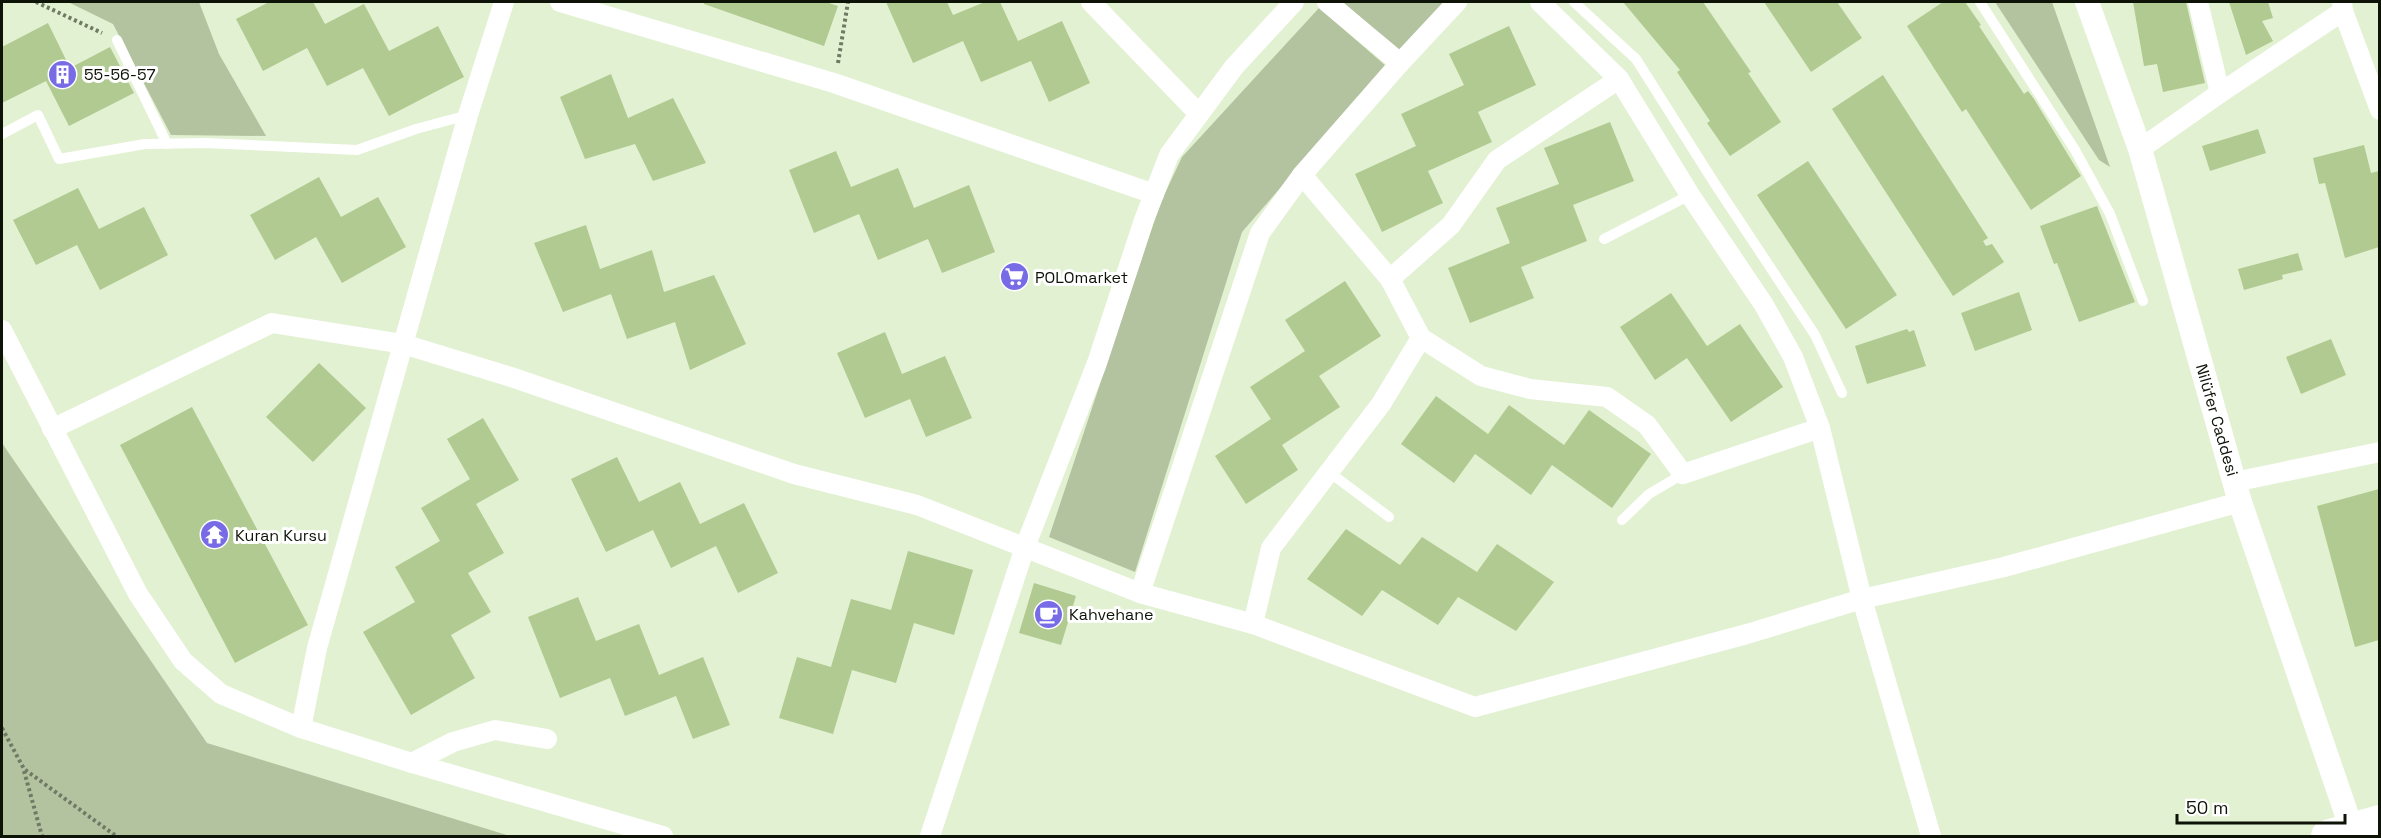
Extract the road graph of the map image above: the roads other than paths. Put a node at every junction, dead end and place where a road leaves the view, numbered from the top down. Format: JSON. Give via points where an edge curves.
{"nodes":[{"id":1,"x":504,"y":2,"type":"edge"},
{"id":2,"x":560,"y":2,"type":"edge"},
{"id":3,"x":1091,"y":2,"type":"edge"},
{"id":4,"x":1294,"y":2,"type":"edge"},
{"id":5,"x":1327,"y":2,"type":"edge"},
{"id":6,"x":1457,"y":2,"type":"edge"},
{"id":7,"x":1540,"y":2,"type":"edge"},
{"id":8,"x":1574,"y":2,"type":"edge"},
{"id":9,"x":1980,"y":2,"type":"edge"},
{"id":10,"x":2086,"y":2,"type":"edge"},
{"id":11,"x":2199,"y":2,"type":"edge"},
{"id":12,"x":2342,"y":6,"type":"edge"},
{"id":13,"x":117,"y":40,"type":"road end"},
{"id":14,"x":1400,"y":63,"type":"junction"},
{"id":15,"x":1619,"y":79,"type":"junction"},
{"id":16,"x":2220,"y":93,"type":"junction"},
{"id":17,"x":2379,"y":110,"type":"edge"},
{"id":18,"x":1199,"y":114,"type":"junction"},
{"id":19,"x":468,"y":115,"type":"junction"},
{"id":20,"x":2,"y":134,"type":"edge"},
{"id":21,"x":167,"y":144,"type":"junction"},
{"id":22,"x":2140,"y":149,"type":"junction"},
{"id":23,"x":1302,"y":175,"type":"junction"},
{"id":24,"x":1154,"y":194,"type":"junction"},
{"id":25,"x":1690,"y":195,"type":"junction"},
{"id":26,"x":1604,"y":239,"type":"dead end"},
{"id":27,"x":1390,"y":279,"type":"junction"},
{"id":28,"x":2143,"y":301,"type":"dead end"},
{"id":29,"x":2,"y":330,"type":"edge"},
{"id":30,"x":1421,"y":338,"type":"junction"},
{"id":31,"x":403,"y":344,"type":"junction"},
{"id":32,"x":1842,"y":393,"type":"dead end"},
{"id":33,"x":1820,"y":428,"type":"junction"},
{"id":34,"x":52,"y":429,"type":"junction"},
{"id":35,"x":2379,"y":452,"type":"edge"},
{"id":36,"x":1329,"y":472,"type":"junction"},
{"id":37,"x":1683,"y":474,"type":"junction"},
{"id":38,"x":2237,"y":492,"type":"junction"},
{"id":39,"x":1389,"y":517,"type":"dead end"},
{"id":40,"x":1622,"y":520,"type":"dead end"},
{"id":41,"x":1025,"y":547,"type":"junction"},
{"id":42,"x":1140,"y":593,"type":"junction"},
{"id":43,"x":1862,"y":599,"type":"junction"},
{"id":44,"x":1253,"y":624,"type":"junction"},
{"id":45,"x":301,"y":728,"type":"junction"},
{"id":46,"x":547,"y":739,"type":"dead end"},
{"id":47,"x":412,"y":763,"type":"junction"},
{"id":48,"x":2353,"y":831,"type":"edge"},
{"id":49,"x":663,"y":837,"type":"edge"},
{"id":50,"x":930,"y":837,"type":"edge"},
{"id":51,"x":1931,"y":837,"type":"edge"}],
"edges":[{"from":1,"to":19,"type":"street"},
{"from":2,"to":24,"type":"street","via":[[834,83]]},
{"from":3,"to":18,"type":"street"},
{"from":4,"to":18,"type":"street","via":[[1234,67]]},
{"from":5,"to":14,"type":"street"},
{"from":6,"to":14,"type":"street"},
{"from":7,"to":15,"type":"street"},
{"from":8,"to":32,"type":"lane","via":[[1636,59],[1815,334]]},
{"from":9,"to":28,"type":"lane","via":[[2075,150],[2110,214]]},
{"from":10,"to":22,"type":"street","name":"Nilüfer Caddesi"},
{"from":11,"to":16,"type":"street"},
{"from":12,"to":16,"type":"street"},
{"from":12,"to":17,"type":"street"},
{"from":13,"to":21,"type":"lane"},
{"from":14,"to":23,"type":"street"},
{"from":15,"to":25,"type":"street"},
{"from":15,"to":27,"type":"street","via":[[1497,160],[1451,225]]},
{"from":16,"to":22,"type":"street"},
{"from":18,"to":24,"type":"street","via":[[1168,155]]},
{"from":19,"to":21,"type":"lane","via":[[357,150]]},
{"from":19,"to":31,"type":"street"},
{"from":20,"to":21,"type":"lane","via":[[38,116],[59,159],[145,144]]},
{"from":22,"to":38,"type":"street","name":"Nilüfer Caddesi"},
{"from":23,"to":27,"type":"street"},
{"from":23,"to":42,"type":"street","via":[[1260,233]]},
{"from":24,"to":41,"type":"street","via":[[1097,363]]},
{"from":25,"to":26,"type":"lane"},
{"from":25,"to":33,"type":"street","via":[[1764,305],[1793,357]]},
{"from":27,"to":30,"type":"street"},
{"from":29,"to":34,"type":"street"},
{"from":30,"to":36,"type":"street","via":[[1381,404]]},
{"from":30,"to":37,"type":"street","via":[[1481,376],[1530,389],[1607,397],[1647,425]]},
{"from":31,"to":34,"type":"street","via":[[272,323]]},
{"from":31,"to":41,"type":"street","via":[[794,474],[917,505]]},
{"from":31,"to":45,"type":"street","via":[[317,648]]},
{"from":33,"to":37,"type":"street"},
{"from":33,"to":43,"type":"street"},
{"from":34,"to":45,"type":"street","via":[[138,594],[183,661],[221,694]]},
{"from":35,"to":38,"type":"street"},
{"from":36,"to":39,"type":"lane"},
{"from":36,"to":44,"type":"street","via":[[1271,548]]},
{"from":37,"to":40,"type":"lane","via":[[1649,494]]},
{"from":38,"to":43,"type":"street","via":[[2004,567]]},
{"from":38,"to":48,"type":"street","name":"Nilüfer Caddesi"},
{"from":41,"to":42,"type":"street"},
{"from":41,"to":50,"type":"street"},
{"from":42,"to":44,"type":"street"},
{"from":43,"to":44,"type":"street","via":[[1475,707]]},
{"from":43,"to":51,"type":"street"},
{"from":45,"to":47,"type":"street"},
{"from":46,"to":47,"type":"street","via":[[495,730],[453,742]]},
{"from":47,"to":49,"type":"street"}]}
